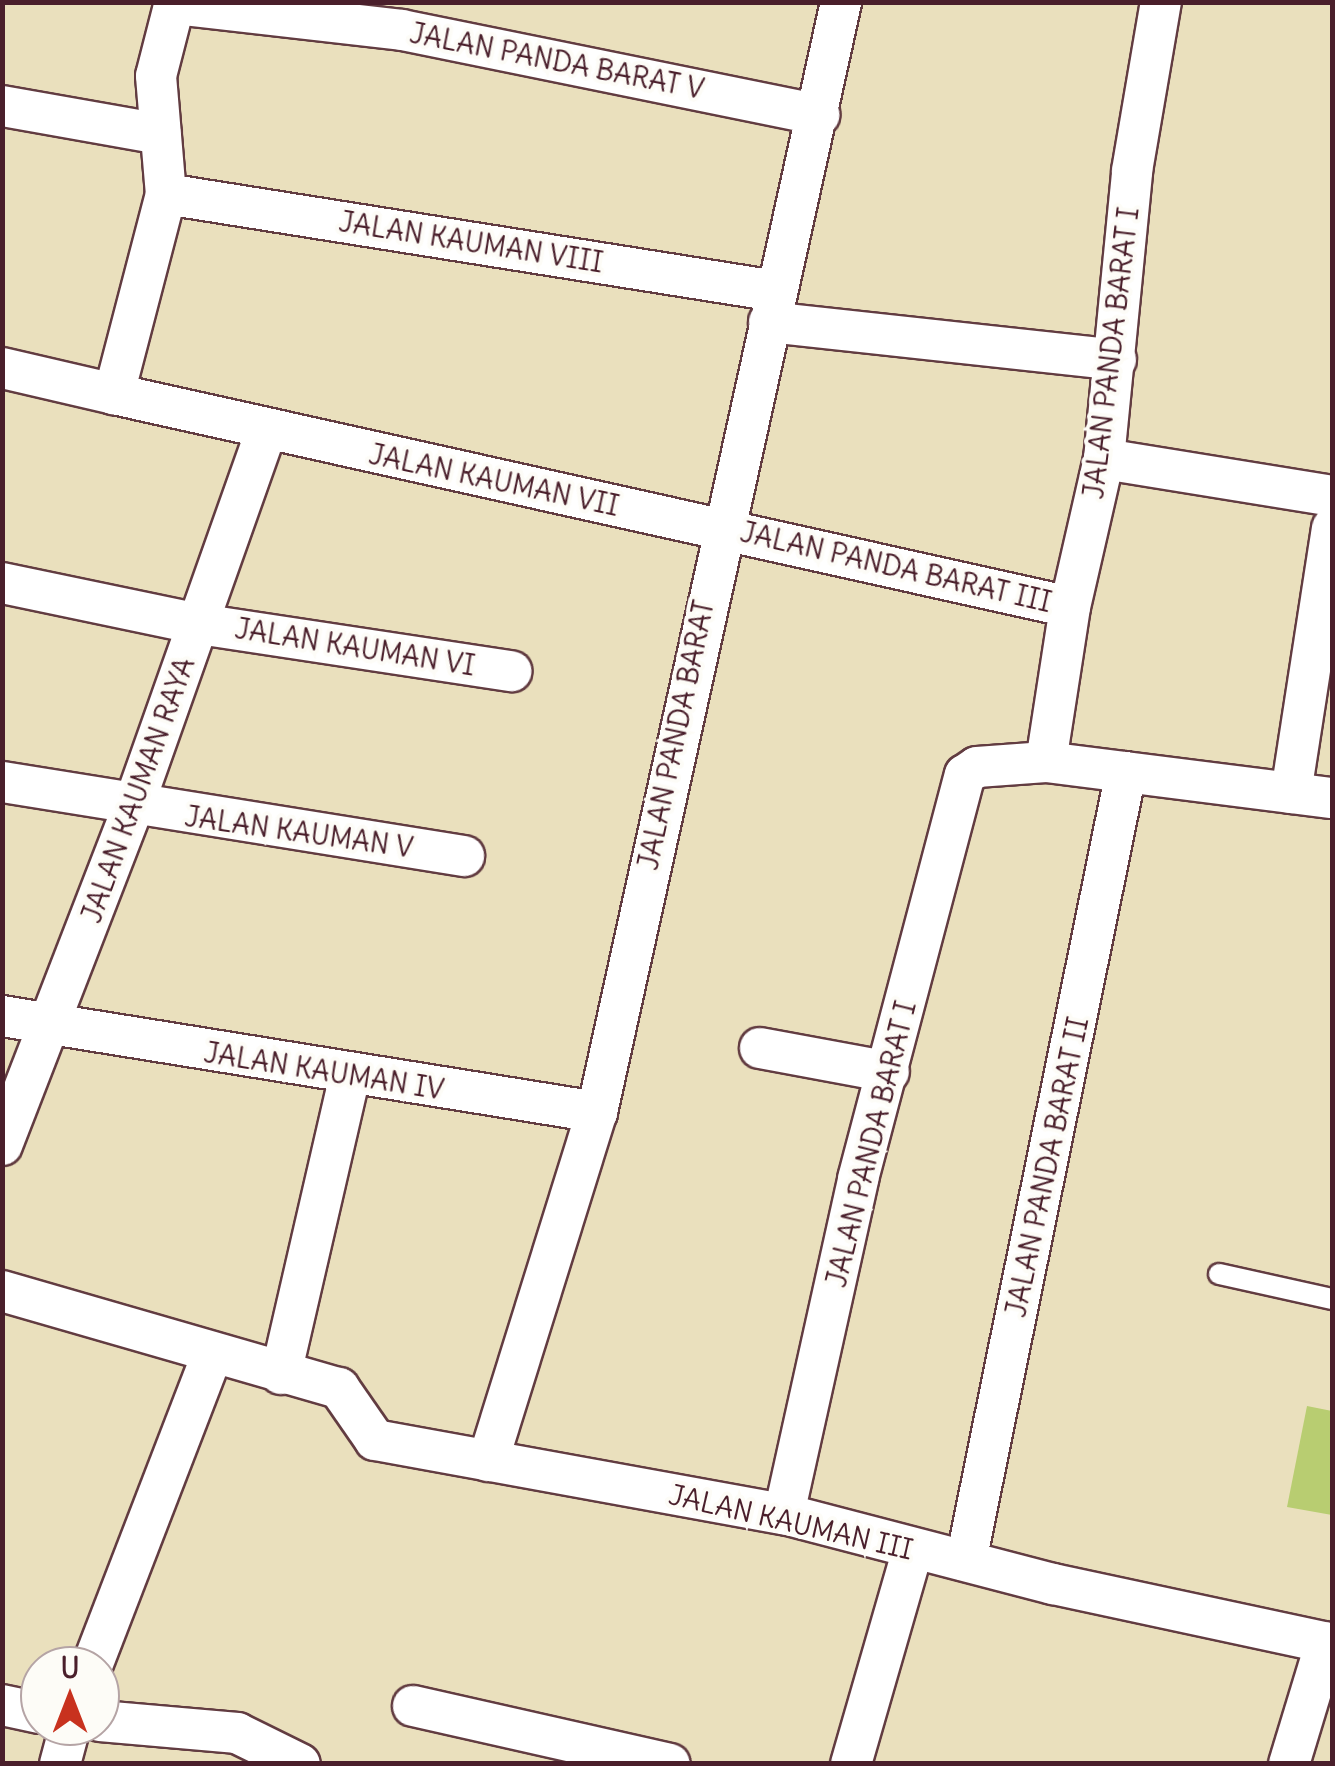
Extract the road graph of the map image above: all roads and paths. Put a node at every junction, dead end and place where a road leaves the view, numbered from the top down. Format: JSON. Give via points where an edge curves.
{"nodes":[{"id":1,"x":841,"y":2,"type":"edge"},
{"id":2,"x":1161,"y":2,"type":"edge"},
{"id":3,"x":174,"y":3,"type":"edge"},
{"id":4,"x":2,"y":106,"type":"edge"},
{"id":5,"x":819,"y":115,"type":"junction"},
{"id":6,"x":161,"y":134,"type":"junction"},
{"id":7,"x":166,"y":194,"type":"junction"},
{"id":8,"x":773,"y":306,"type":"junction"},
{"id":9,"x":1116,"y":360,"type":"junction"},
{"id":10,"x":2,"y":368,"type":"edge"},
{"id":11,"x":114,"y":394,"type":"junction"},
{"id":12,"x":266,"y":432,"type":"junction"},
{"id":13,"x":1104,"y":459,"type":"junction"},
{"id":14,"x":1332,"y":496,"type":"edge"},
{"id":15,"x":722,"y":526,"type":"junction"},
{"id":16,"x":1332,"y":528,"type":"edge"},
{"id":17,"x":2,"y":584,"type":"edge"},
{"id":18,"x":1070,"y":608,"type":"junction"},
{"id":19,"x":199,"y":624,"type":"junction"},
{"id":20,"x":511,"y":671,"type":"dead end"},
{"id":21,"x":1046,"y":762,"type":"junction"},
{"id":22,"x":1126,"y":772,"type":"junction"},
{"id":23,"x":2,"y":782,"type":"edge"},
{"id":24,"x":1291,"y":793,"type":"junction"},
{"id":25,"x":1332,"y":798,"type":"edge"},
{"id":26,"x":133,"y":807,"type":"junction"},
{"id":27,"x":464,"y":856,"type":"dead end"},
{"id":28,"x":2,"y":1016,"type":"edge"},
{"id":29,"x":51,"y":1029,"type":"junction"},
{"id":30,"x":760,"y":1048,"type":"dead end"},
{"id":31,"x":889,"y":1072,"type":"junction"},
{"id":32,"x":350,"y":1076,"type":"junction"},
{"id":33,"x":596,"y":1112,"type":"junction"},
{"id":34,"x":2,"y":1145,"type":"edge"},
{"id":35,"x":1219,"y":1274,"type":"dead end"},
{"id":36,"x":2,"y":1291,"type":"edge"},
{"id":37,"x":1332,"y":1299,"type":"edge"},
{"id":38,"x":212,"y":1355,"type":"junction"},
{"id":39,"x":281,"y":1374,"type":"junction"},
{"id":40,"x":488,"y":1461,"type":"junction"},
{"id":41,"x":784,"y":1514,"type":"junction"},
{"id":42,"x":913,"y":1549,"type":"junction"},
{"id":43,"x":966,"y":1562,"type":"junction"},
{"id":44,"x":1329,"y":1643,"type":"edge"},
{"id":45,"x":100,"y":1646,"type":"edge"},
{"id":46,"x":413,"y":1706,"type":"dead end"},
{"id":47,"x":120,"y":1723,"type":"edge"},
{"id":48,"x":289,"y":1761,"type":"edge"},
{"id":49,"x":648,"y":1761,"type":"edge"},
{"id":50,"x":851,"y":1764,"type":"edge"},
{"id":51,"x":1289,"y":1764,"type":"edge"}],
"edges":[{"from":1,"to":5,"type":"street","name":"JALAN PANDA BARAT"},
{"from":2,"to":9,"type":"street","name":"JALAN PANDA BARAT I","via":[[1132,171]]},
{"from":3,"to":5,"type":"street","name":"JALAN PANDA BARAT V","via":[[402,30]]},
{"from":3,"to":6,"type":"street","via":[[156,76]]},
{"from":4,"to":6,"type":"street"},
{"from":5,"to":8,"type":"street","name":"JALAN PANDA BARAT"},
{"from":6,"to":7,"type":"street"},
{"from":7,"to":8,"type":"street","name":"JALAN KAUMAN VIII"},
{"from":7,"to":11,"type":"street"},
{"from":8,"to":9,"type":"street","name":"JALAN KAUMAN VIII"},
{"from":8,"to":15,"type":"street","name":"JALAN PANDA BARAT"},
{"from":9,"to":13,"type":"street","name":"JALAN PANDA BARAT I"},
{"from":10,"to":11,"type":"street","name":"JALAN KAUMAN VII"},
{"from":11,"to":12,"type":"street","name":"JALAN KAUMAN VII"},
{"from":12,"to":15,"type":"street","name":"JALAN KAUMAN VII"},
{"from":12,"to":19,"type":"street","name":"JALAN KAUMAN RAYA"},
{"from":13,"to":14,"type":"street"},
{"from":13,"to":18,"type":"street","name":"JALAN PANDA BARAT I"},
{"from":15,"to":18,"type":"street","name":"JALAN PANDA BARAT III"},
{"from":15,"to":33,"type":"street","name":"JALAN PANDA BARAT"},
{"from":16,"to":24,"type":"street"},
{"from":17,"to":19,"type":"street","name":"JALAN KAUMAN VI"},
{"from":18,"to":21,"type":"street","name":"JALAN PANDA BARAT I"},
{"from":19,"to":20,"type":"street","name":"JALAN KAUMAN VI"},
{"from":19,"to":26,"type":"street","name":"JALAN KAUMAN RAYA"},
{"from":21,"to":22,"type":"street"},
{"from":21,"to":31,"type":"street","name":"JALAN PANDA BARAT I","via":[[977,767],[965,775]]},
{"from":22,"to":24,"type":"street"},
{"from":22,"to":43,"type":"street","name":"JALAN PANDA BARAT II"},
{"from":23,"to":26,"type":"street","name":"JALAN KAUMAN V"},
{"from":24,"to":25,"type":"street"},
{"from":26,"to":27,"type":"street","name":"JALAN KAUMAN V"},
{"from":26,"to":29,"type":"street","name":"JALAN KAUMAN RAYA"},
{"from":28,"to":29,"type":"street","name":"JALAN KAUMAN IV"},
{"from":29,"to":32,"type":"street","name":"JALAN KAUMAN IV"},
{"from":29,"to":34,"type":"street","name":"JALAN KAUMAN RAYA"},
{"from":30,"to":31,"type":"street"},
{"from":31,"to":41,"type":"street","name":"JALAN PANDA BARAT I"},
{"from":32,"to":33,"type":"street","name":"JALAN KAUMAN IV"},
{"from":32,"to":39,"type":"street"},
{"from":33,"to":40,"type":"street","name":"JALAN PANDA BARAT"},
{"from":35,"to":37,"type":"lane"},
{"from":36,"to":38,"type":"street","name":"JALAN KAUMAN III"},
{"from":38,"to":39,"type":"street","name":"JALAN KAUMAN III"},
{"from":38,"to":45,"type":"street"},
{"from":39,"to":40,"type":"street","name":"JALAN KAUMAN III","via":[[343,1391],[376,1440]]},
{"from":40,"to":41,"type":"street","name":"JALAN KAUMAN III"},
{"from":41,"to":42,"type":"street","name":"JALAN KAUMAN III"},
{"from":42,"to":43,"type":"street","name":"JALAN KAUMAN III"},
{"from":42,"to":50,"type":"street"},
{"from":43,"to":44,"type":"street","name":"JALAN KAUMAN III"},
{"from":44,"to":51,"type":"street"},
{"from":46,"to":49,"type":"street"},
{"from":47,"to":48,"type":"street","via":[[237,1733]]}]}
